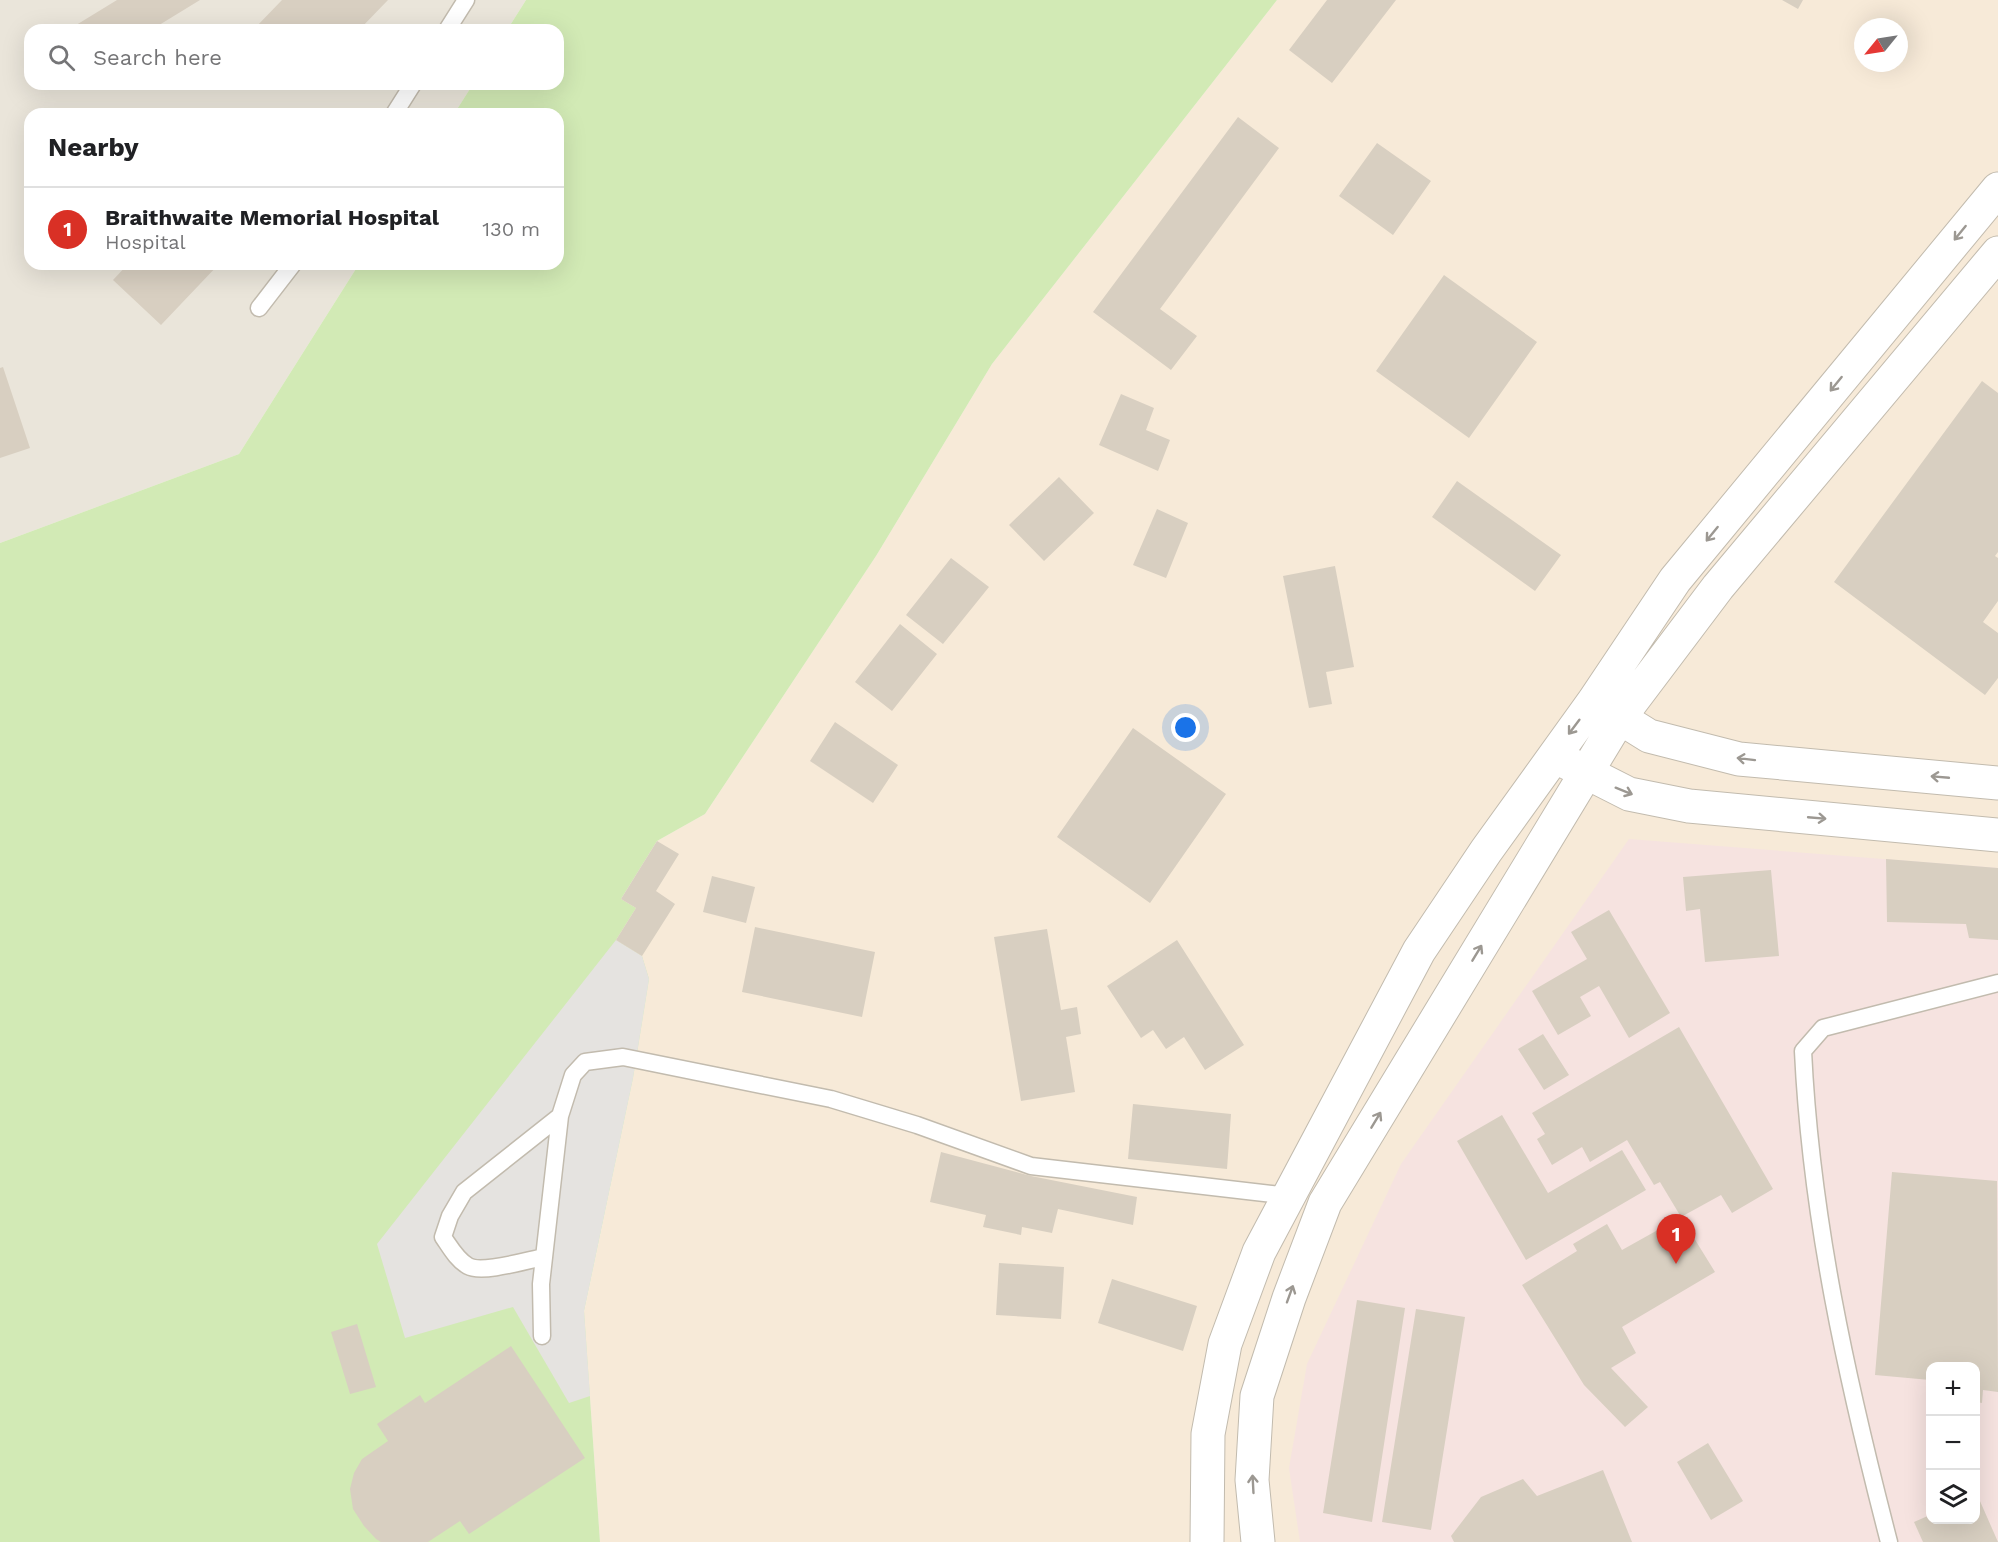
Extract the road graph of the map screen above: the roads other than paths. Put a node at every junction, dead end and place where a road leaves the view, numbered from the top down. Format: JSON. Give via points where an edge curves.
{"nodes":[{"id":1,"x":466,"y":0,"type":"edge"},
{"id":2,"x":451,"y":24,"type":"edge"},
{"id":3,"x":409,"y":90,"type":"edge"},
{"id":4,"x":398,"y":108,"type":"edge"},
{"id":5,"x":1998,"y":189,"type":"edge"},
{"id":6,"x":1998,"y":253,"type":"edge"},
{"id":7,"x":288,"y":270,"type":"edge"},
{"id":8,"x":259,"y":308,"type":"dead end"},
{"id":9,"x":1607,"y":709,"type":"junction"},
{"id":10,"x":1553,"y":755,"type":"junction"},
{"id":11,"x":1586,"y":773,"type":"junction"},
{"id":12,"x":1998,"y":783,"type":"edge"},
{"id":13,"x":1998,"y":835,"type":"edge"},
{"id":14,"x":1998,"y":983,"type":"edge"},
{"id":15,"x":560,"y":1116,"type":"junction"},
{"id":16,"x":1289,"y":1196,"type":"junction"},
{"id":17,"x":544,"y":1257,"type":"junction"},
{"id":18,"x":542,"y":1336,"type":"dead end"},
{"id":19,"x":1207,"y":1542,"type":"edge"},
{"id":20,"x":1258,"y":1542,"type":"edge"},
{"id":21,"x":1889,"y":1542,"type":"edge"}],
"edges":[{"from":1,"to":2,"type":"lane"},
{"from":3,"to":4,"type":"lane"},
{"from":5,"to":9,"type":"street","one_way":true,"via":[[1675,580]]},
{"from":6,"to":9,"type":"street","via":[[1718,587]]},
{"from":7,"to":8,"type":"lane"},
{"from":9,"to":10,"type":"street","one_way":true},
{"from":9,"to":11,"type":"street"},
{"from":12,"to":9,"type":"street","one_way":true,"via":[[1739,759],[1649,736]]},
{"from":10,"to":11,"type":"street"},
{"from":10,"to":16,"type":"street","via":[[1419,951]]},
{"from":11,"to":13,"type":"street","one_way":true,"via":[[1629,794],[1689,806]]},
{"from":20,"to":11,"type":"street","one_way":true,"via":[[1252,1480],[1257,1395],[1325,1203]]},
{"from":14,"to":21,"type":"lane","via":[[1823,1028],[1803,1051],[1820,1230],[1856,1413]]},
{"from":15,"to":16,"type":"lane","via":[[573,1075],[585,1062],[623,1057],[831,1099],[1030,1166]]},
{"from":15,"to":17,"type":"lane"},
{"from":15,"to":17,"type":"lane","via":[[464,1192],[450,1216],[444,1237],[452,1252],[469,1267]]},
{"from":16,"to":19,"type":"street","via":[[1259,1252],[1225,1344],[1208,1434]]},
{"from":17,"to":18,"type":"lane"}]}
